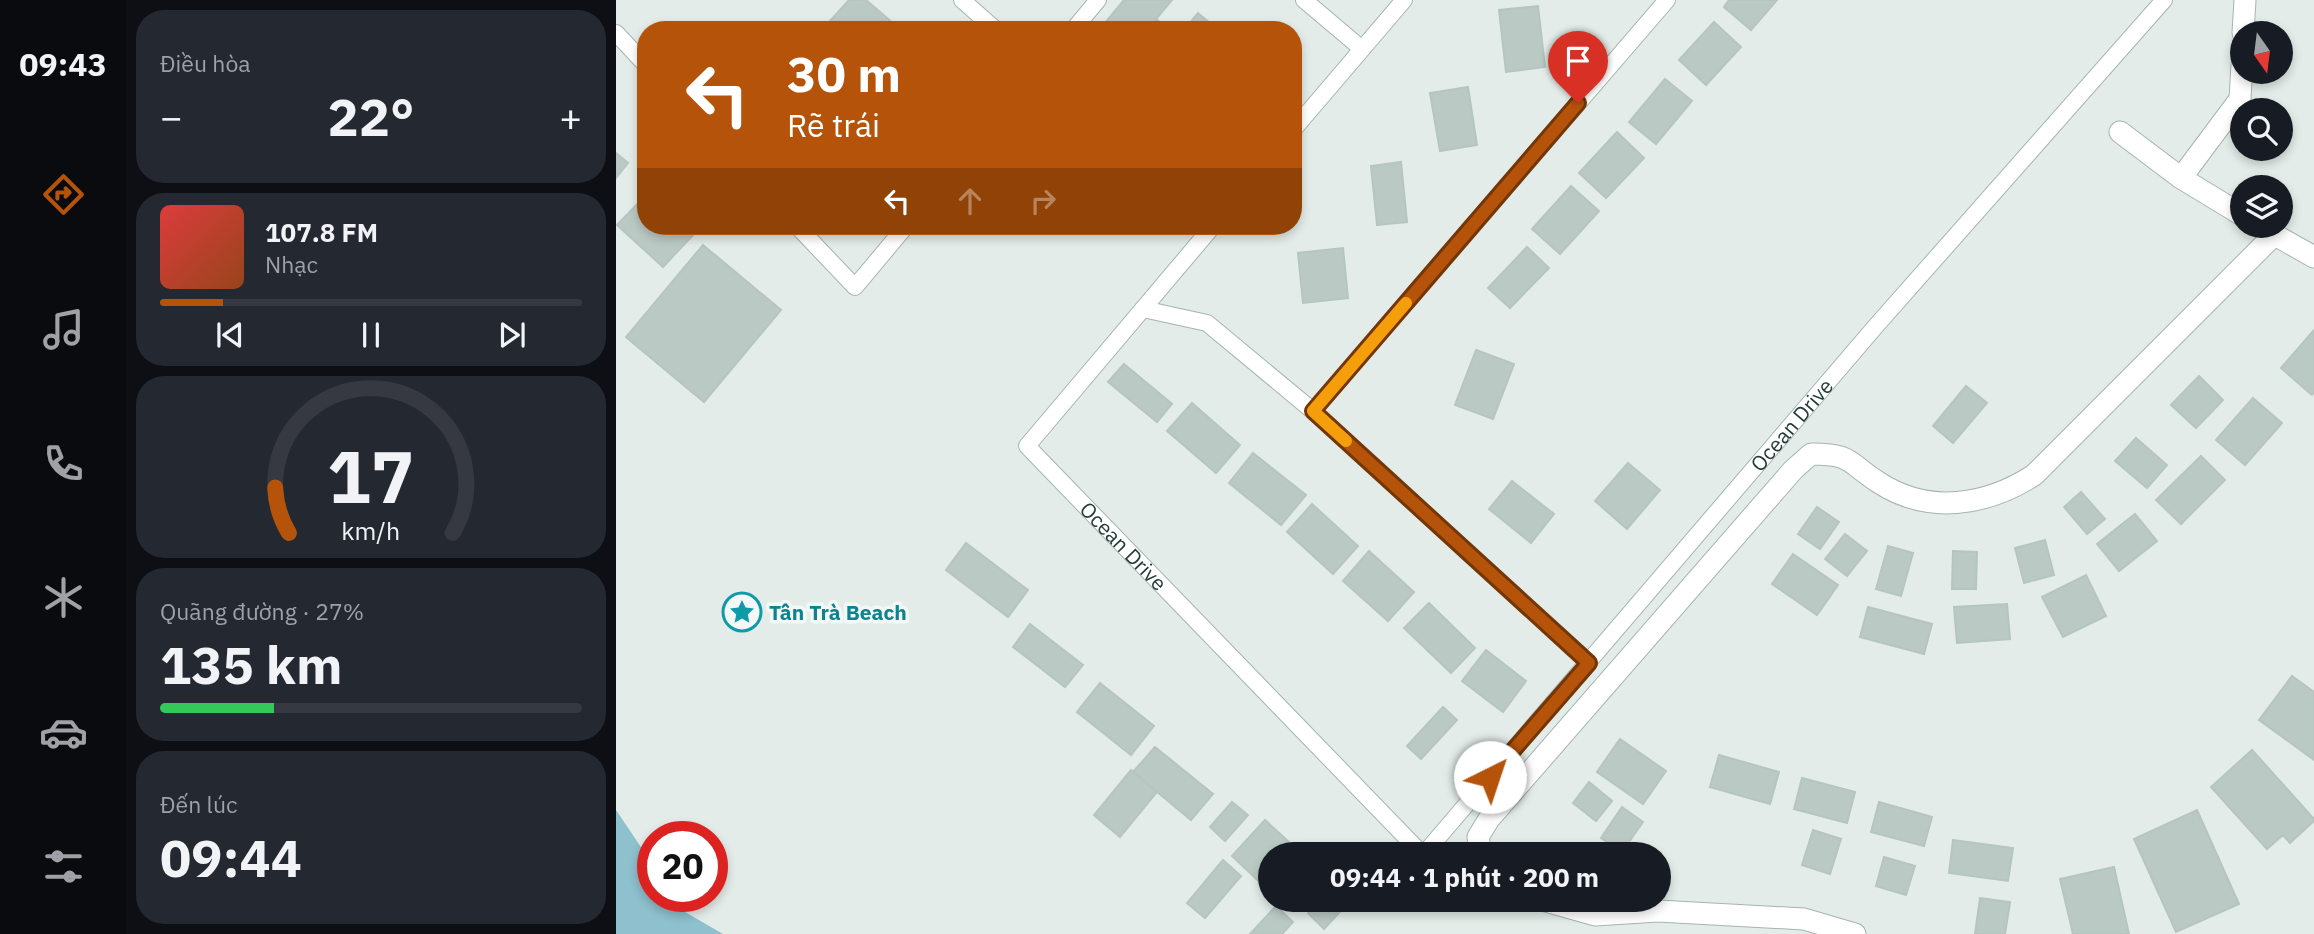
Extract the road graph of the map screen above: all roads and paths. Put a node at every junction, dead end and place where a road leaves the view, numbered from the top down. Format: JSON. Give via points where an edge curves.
{"nodes":[{"id":1,"x":962,"y":0,"type":"edge"},
{"id":2,"x":1098,"y":0,"type":"edge"},
{"id":3,"x":1304,"y":0,"type":"edge"},
{"id":4,"x":1404,"y":0,"type":"edge"},
{"id":5,"x":1667,"y":0,"type":"edge"},
{"id":6,"x":2164,"y":0,"type":"edge"},
{"id":7,"x":2245,"y":0,"type":"edge"},
{"id":8,"x":986,"y":21,"type":"edge"},
{"id":9,"x":1080,"y":21,"type":"edge"},
{"id":10,"x":2244,"y":21,"type":"edge"},
{"id":11,"x":616,"y":33,"type":"edge"},
{"id":12,"x":1362,"y":49,"type":"junction"},
{"id":13,"x":637,"y":55,"type":"edge"},
{"id":14,"x":2241,"y":84,"type":"edge"},
{"id":15,"x":1302,"y":119,"type":"edge"},
{"id":16,"x":2120,"y":132,"type":"dead end"},
{"id":17,"x":2181,"y":178,"type":"junction"},
{"id":18,"x":2230,"y":208,"type":"edge"},
{"id":19,"x":806,"y":235,"type":"edge"},
{"id":20,"x":898,"y":235,"type":"edge"},
{"id":21,"x":1205,"y":235,"type":"edge"},
{"id":22,"x":2258,"y":238,"type":"edge"},
{"id":23,"x":2280,"y":238,"type":"edge"},
{"id":24,"x":2314,"y":257,"type":"edge"},
{"id":25,"x":1143,"y":309,"type":"junction"},
{"id":26,"x":1313,"y":411,"type":"junction"},
{"id":27,"x":1589,"y":663,"type":"junction"},
{"id":28,"x":1411,"y":842,"type":"edge"},
{"id":29,"x":1433,"y":842,"type":"edge"},
{"id":30,"x":1479,"y":842,"type":"edge"},
{"id":31,"x":1584,"y":912,"type":"edge"},
{"id":32,"x":1642,"y":912,"type":"edge"},
{"id":33,"x":1671,"y":912,"type":"edge"},
{"id":34,"x":1855,"y":934,"type":"edge"}],
"edges":[{"from":1,"to":8,"type":"lane"},
{"from":2,"to":9,"type":"lane"},
{"from":3,"to":12,"type":"lane"},
{"from":4,"to":12,"type":"lane"},
{"from":5,"to":26,"type":"lane"},
{"from":6,"to":27,"type":"lane","name":"Ocean Drive","via":[[1875,327]]},
{"from":7,"to":10,"type":"street"},
{"from":11,"to":13,"type":"lane"},
{"from":12,"to":15,"type":"lane"},
{"from":14,"to":17,"type":"street","via":[[2240,99]]},
{"from":16,"to":17,"type":"street"},
{"from":17,"to":18,"type":"street"},
{"from":19,"to":20,"type":"lane","via":[[855,286]]},
{"from":21,"to":25,"type":"lane","name":"Ocean Drive"},
{"from":22,"to":30,"type":"street","name":"Ocean Drive","via":[[2034,475],[2016,487],[1970,502],[1922,502],[1877,482],[1852,460],[1811,454],[1489,819]]},
{"from":23,"to":24,"type":"street","name":"Ocean Drive"},
{"from":25,"to":26,"type":"lane","via":[[1208,323]]},
{"from":25,"to":28,"type":"lane","name":"Ocean Drive","via":[[1027,446]]},
{"from":26,"to":27,"type":"lane"},
{"from":27,"to":29,"type":"lane","name":"Ocean Drive"},
{"from":31,"to":32,"type":"street"},
{"from":33,"to":34,"type":"street","via":[[1804,919]]}]}
